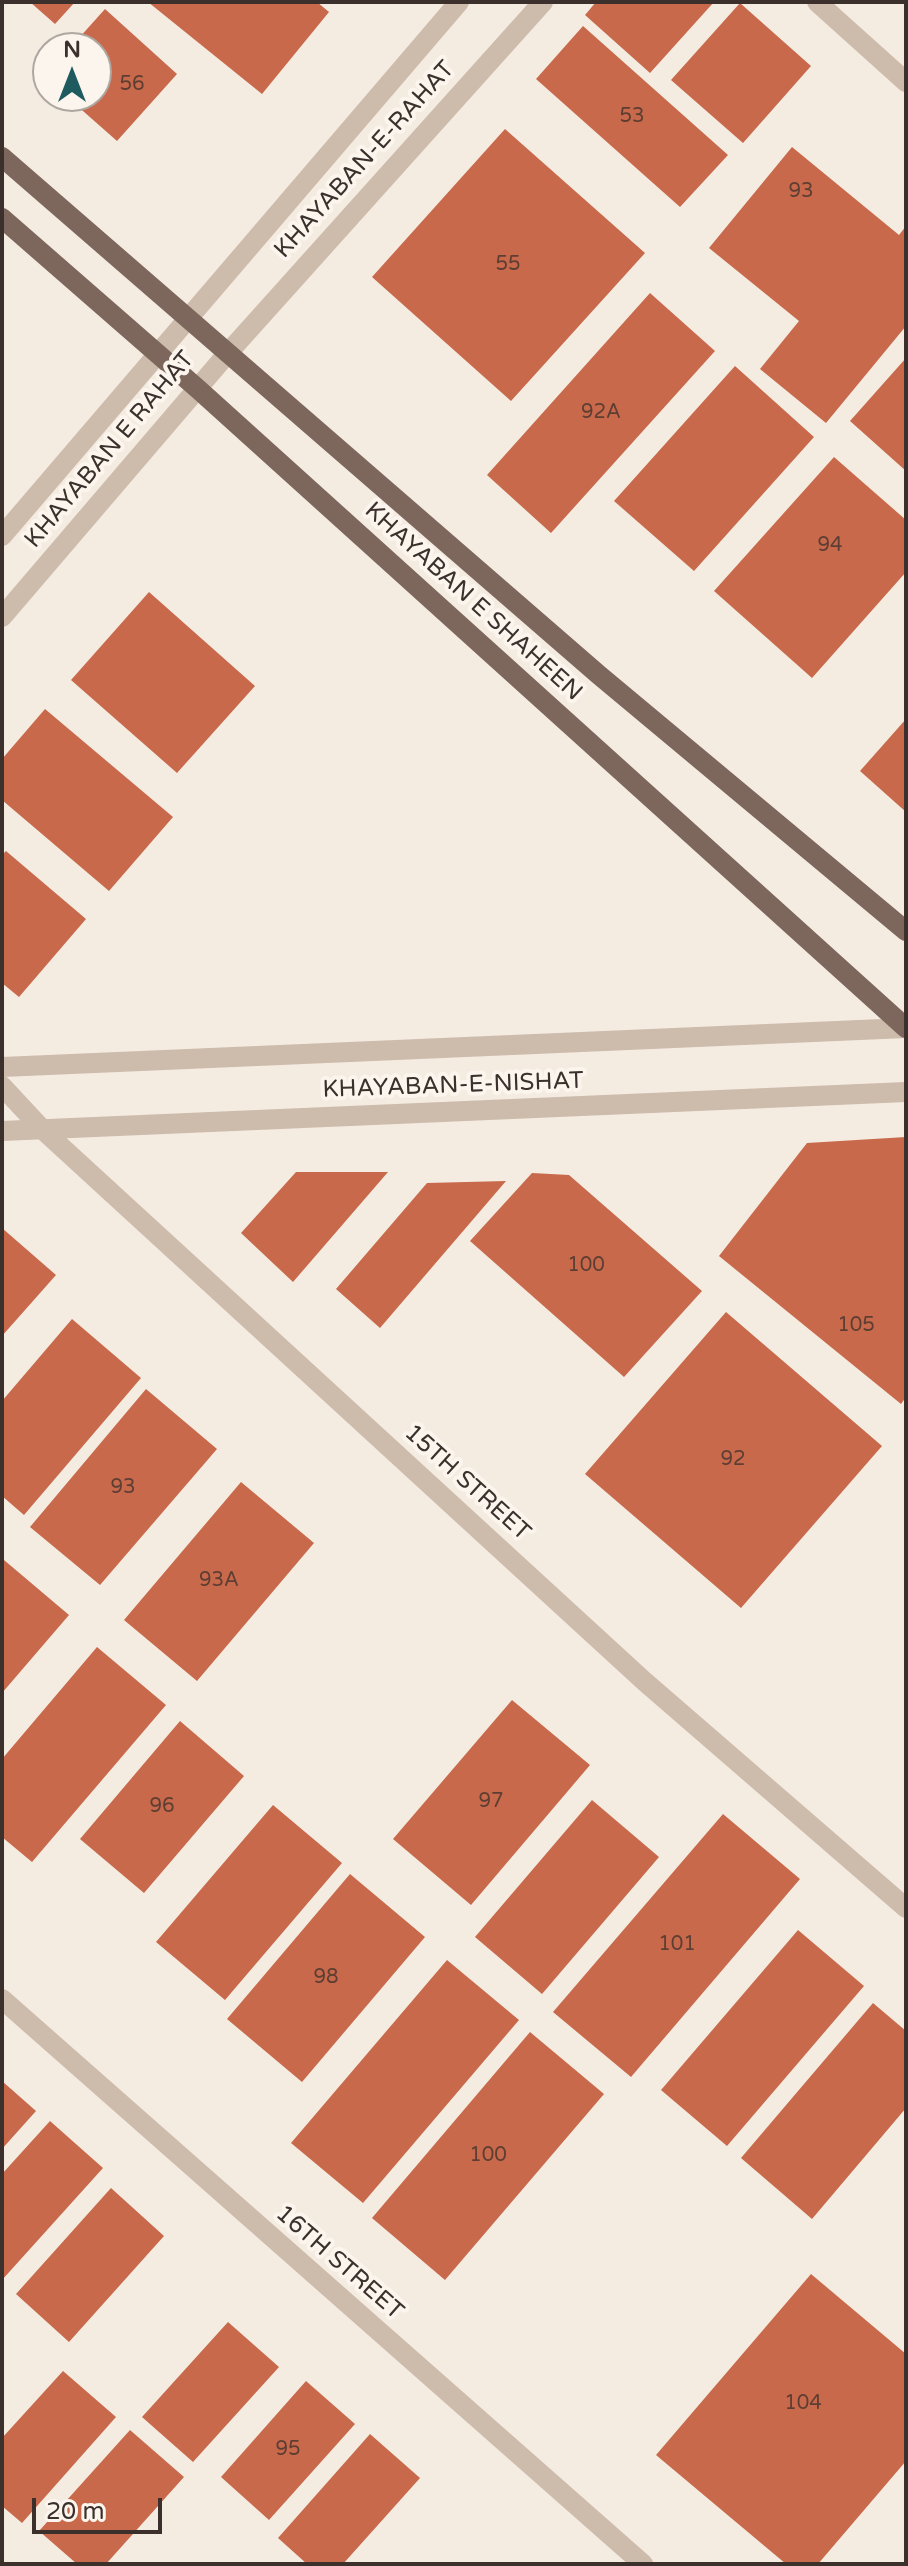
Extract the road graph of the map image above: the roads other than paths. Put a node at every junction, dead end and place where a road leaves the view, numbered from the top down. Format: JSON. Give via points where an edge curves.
{"nodes":[{"id":1,"x":459,"y":2,"type":"edge"},
{"id":2,"x":543,"y":2,"type":"edge"},
{"id":3,"x":817,"y":2,"type":"edge"},
{"id":4,"x":906,"y":82,"type":"edge"},
{"id":5,"x":2,"y":157,"type":"edge"},
{"id":6,"x":2,"y":218,"type":"edge"},
{"id":7,"x":189,"y":321,"type":"junction"},
{"id":8,"x":158,"y":354,"type":"junction"},
{"id":9,"x":227,"y":354,"type":"junction"},
{"id":10,"x":198,"y":389,"type":"junction"},
{"id":11,"x":2,"y":536,"type":"edge"},
{"id":12,"x":2,"y":617,"type":"edge"},
{"id":13,"x":906,"y":931,"type":"edge"},
{"id":14,"x":906,"y":1028,"type":"edge"},
{"id":15,"x":2,"y":1067,"type":"edge"},
{"id":16,"x":2,"y":1086,"type":"edge"},
{"id":17,"x":906,"y":1092,"type":"edge"},
{"id":18,"x":43,"y":1130,"type":"junction"},
{"id":19,"x":2,"y":1131,"type":"edge"},
{"id":20,"x":906,"y":1908,"type":"edge"},
{"id":21,"x":2,"y":1999,"type":"edge"},
{"id":22,"x":643,"y":2564,"type":"edge"}],
"edges":[{"from":1,"to":7,"type":"street","name":"KHAYABAN-E-RAHAT"},
{"from":2,"to":9,"type":"street","name":"KHAYABAN-E-RAHAT"},
{"from":3,"to":4,"type":"street"},
{"from":5,"to":7,"type":"main road","name":"KHAYABAN E SHAHEEN"},
{"from":6,"to":8,"type":"main road","name":"KHAYABAN E SHAHEEN"},
{"from":7,"to":8,"type":"street","name":"KHAYABAN E RAHAT"},
{"from":7,"to":9,"type":"main road","name":"KHAYABAN E SHAHEEN"},
{"from":8,"to":10,"type":"main road","name":"KHAYABAN E SHAHEEN"},
{"from":8,"to":11,"type":"street","name":"KHAYABAN E RAHAT"},
{"from":9,"to":10,"type":"street","name":"KHAYABAN E RAHAT"},
{"from":9,"to":13,"type":"main road","name":"KHAYABAN E SHAHEEN"},
{"from":10,"to":12,"type":"street","name":"KHAYABAN E RAHAT"},
{"from":10,"to":14,"type":"main road","name":"KHAYABAN E SHAHEEN"},
{"from":14,"to":15,"type":"street","name":"KHAYABAN-E-NISHAT"},
{"from":16,"to":18,"type":"street","name":"15TH STREET"},
{"from":17,"to":18,"type":"street","name":"KHAYABAN-E-NISHAT"},
{"from":18,"to":19,"type":"street","name":"KHAYABAN-E-NISHAT"},
{"from":18,"to":20,"type":"street","name":"15TH STREET","via":[[644,1681]]},
{"from":21,"to":22,"type":"street","name":"16TH STREET"}]}
